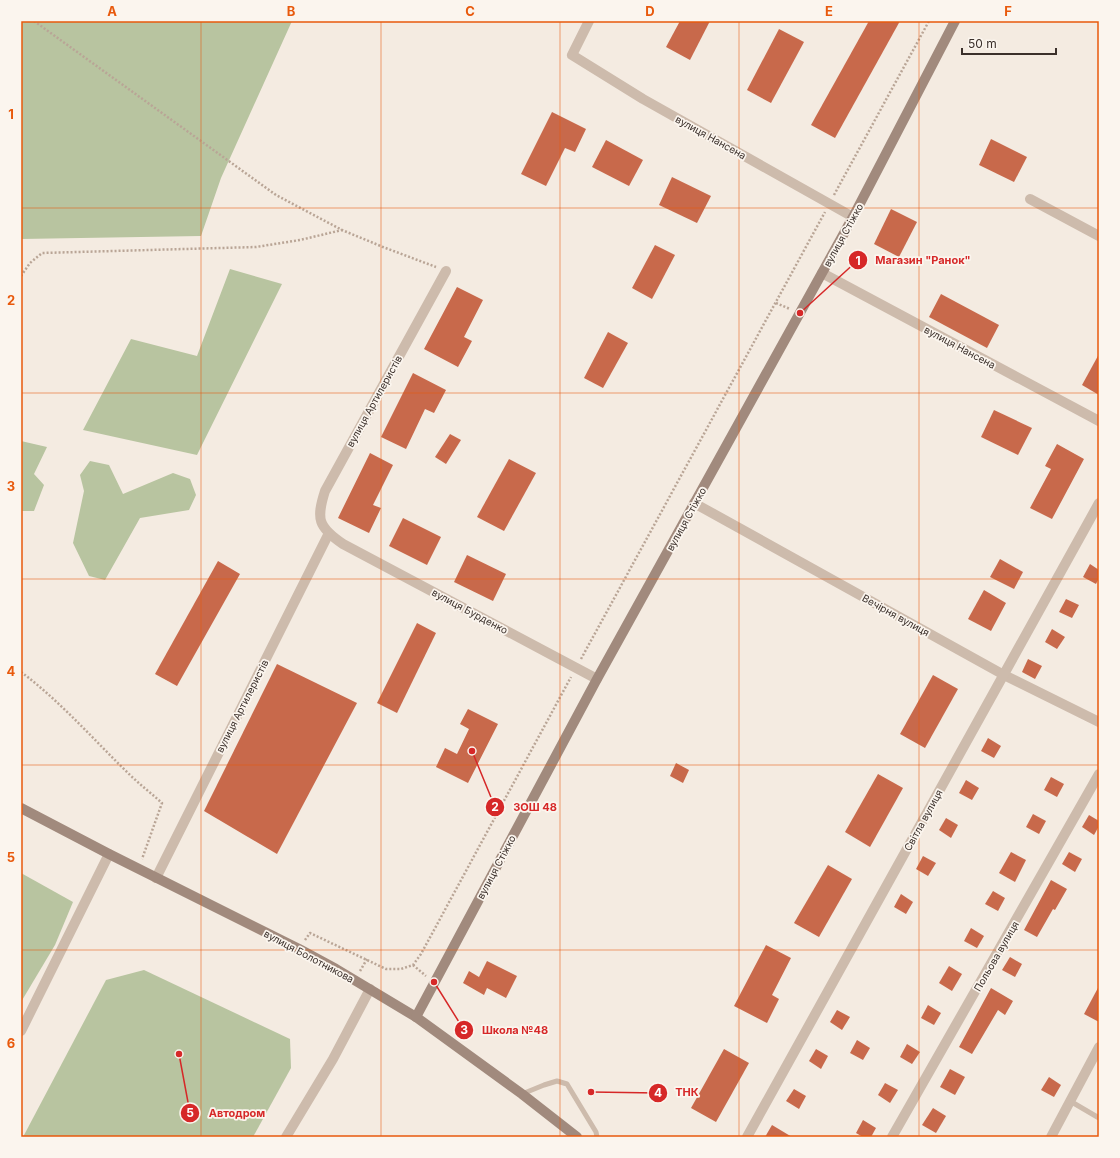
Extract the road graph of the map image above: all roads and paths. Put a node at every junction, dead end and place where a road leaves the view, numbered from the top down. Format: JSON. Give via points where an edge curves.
{"nodes":[{"id":1,"x":34,"y":21,"type":"edge"},
{"id":2,"x":589,"y":21,"type":"edge"},
{"id":3,"x":929,"y":21,"type":"edge"},
{"id":4,"x":956,"y":21,"type":"edge"},
{"id":5,"x":1030,"y":199,"type":"dead end"},
{"id":6,"x":830,"y":204,"type":"junction"},
{"id":7,"x":853,"y":217,"type":"junction"},
{"id":8,"x":342,"y":230,"type":"junction"},
{"id":9,"x":1099,"y":236,"type":"edge"},
{"id":10,"x":446,"y":271,"type":"joint"},
{"id":11,"x":822,"y":273,"type":"junction"},
{"id":12,"x":21,"y":276,"type":"edge"},
{"id":13,"x":776,"y":303,"type":"junction"},
{"id":14,"x":800,"y":313,"type":"junction"},
{"id":15,"x":1099,"y":421,"type":"edge"},
{"id":16,"x":694,"y":503,"type":"junction"},
{"id":17,"x":1099,"y":504,"type":"edge"},
{"id":18,"x":328,"y":534,"type":"junction"},
{"id":19,"x":576,"y":668,"type":"junction"},
{"id":20,"x":21,"y":672,"type":"edge"},
{"id":21,"x":1004,"y":675,"type":"junction"},
{"id":22,"x":597,"y":679,"type":"junction"},
{"id":23,"x":1099,"y":722,"type":"edge"},
{"id":24,"x":1099,"y":774,"type":"edge"},
{"id":25,"x":21,"y":808,"type":"edge"},
{"id":26,"x":110,"y":854,"type":"junction"},
{"id":27,"x":138,"y":869,"type":"junction"},
{"id":28,"x":156,"y":878,"type":"junction"},
{"id":29,"x":310,"y":933,"type":"dead end"},
{"id":30,"x":413,"y":965,"type":"junction"},
{"id":31,"x":434,"y":982,"type":"junction"},
{"id":32,"x":370,"y":989,"type":"junction"},
{"id":33,"x":416,"y":1017,"type":"junction"},
{"id":34,"x":21,"y":1031,"type":"edge"},
{"id":35,"x":1099,"y":1047,"type":"edge"},
{"id":36,"x":522,"y":1094,"type":"junction"},
{"id":37,"x":1070,"y":1101,"type":"junction"},
{"id":38,"x":1099,"y":1118,"type":"edge"},
{"id":39,"x":286,"y":1137,"type":"edge"},
{"id":40,"x":577,"y":1137,"type":"edge"},
{"id":41,"x":597,"y":1137,"type":"edge"},
{"id":42,"x":747,"y":1137,"type":"edge"},
{"id":43,"x":892,"y":1137,"type":"edge"},
{"id":44,"x":1051,"y":1137,"type":"edge"}],
"edges":[{"from":1,"to":8,"type":"path","via":[[276,195]]},
{"from":2,"to":6,"type":"street","name":"вулиця Нансена","via":[[572,54],[643,99]]},
{"from":3,"to":6,"type":"path"},
{"from":4,"to":7,"type":"street","name":"вулиця Стіжко"},
{"from":5,"to":9,"type":"street"},
{"from":6,"to":7,"type":"street","name":"вулиця Нансена"},
{"from":6,"to":13,"type":"path"},
{"from":7,"to":11,"type":"street","name":"вулиця Стіжко"},
{"from":8,"to":10,"type":"path"},
{"from":8,"to":12,"type":"path","via":[[256,247],[42,253],[30,262]]},
{"from":10,"to":18,"type":"street","name":"вулиця Артилеристів","via":[[325,491],[320,507],[321,522]]},
{"from":11,"to":14,"type":"street","name":"вулиця Стіжко"},
{"from":11,"to":15,"type":"street","name":"вулиця Нансена"},
{"from":13,"to":14,"type":"path"},
{"from":13,"to":19,"type":"path"},
{"from":14,"to":16,"type":"street","name":"вулиця Стіжко"},
{"from":16,"to":21,"type":"street","name":"Вечірня вулиця"},
{"from":16,"to":22,"type":"street","name":"вулиця Стіжко"},
{"from":17,"to":21,"type":"street","name":"Світла вулиця"},
{"from":18,"to":19,"type":"street","name":"вулиця Бурденко","via":[[342,544]]},
{"from":18,"to":28,"type":"street","name":"вулиця Артилеристів"},
{"from":19,"to":22,"type":"street","name":"вулиця Бурденко"},
{"from":19,"to":30,"type":"path"},
{"from":20,"to":27,"type":"path","via":[[162,803]]},
{"from":21,"to":23,"type":"street","name":"Вечірня вулиця"},
{"from":21,"to":42,"type":"street","name":"Світла вулиця"},
{"from":22,"to":31,"type":"street","name":"вулиця Стіжко"},
{"from":24,"to":43,"type":"street","name":"Польова вулиця"},
{"from":25,"to":26,"type":"street","name":"вулиця Болотникова"},
{"from":26,"to":27,"type":"street","name":"вулиця Болотникова"},
{"from":26,"to":34,"type":"street"},
{"from":27,"to":28,"type":"street","name":"вулиця Болотникова"},
{"from":28,"to":32,"type":"street","name":"вулиця Болотникова","via":[[299,949]]},
{"from":29,"to":30,"type":"path","via":[[386,969],[401,969]]},
{"from":30,"to":31,"type":"path"},
{"from":31,"to":33,"type":"street","name":"вулиця Стіжко"},
{"from":32,"to":33,"type":"street","name":"вулиця Болотникова"},
{"from":32,"to":39,"type":"street","via":[[333,1059]]},
{"from":33,"to":36,"type":"street","name":"вулиця Болотникова"},
{"from":35,"to":37,"type":"street"},
{"from":36,"to":40,"type":"street","name":"вулиця Болотникова"},
{"from":36,"to":41,"type":"lane","via":[[557,1081],[567,1084]]},
{"from":37,"to":38,"type":"lane"},
{"from":37,"to":44,"type":"street"}]}
